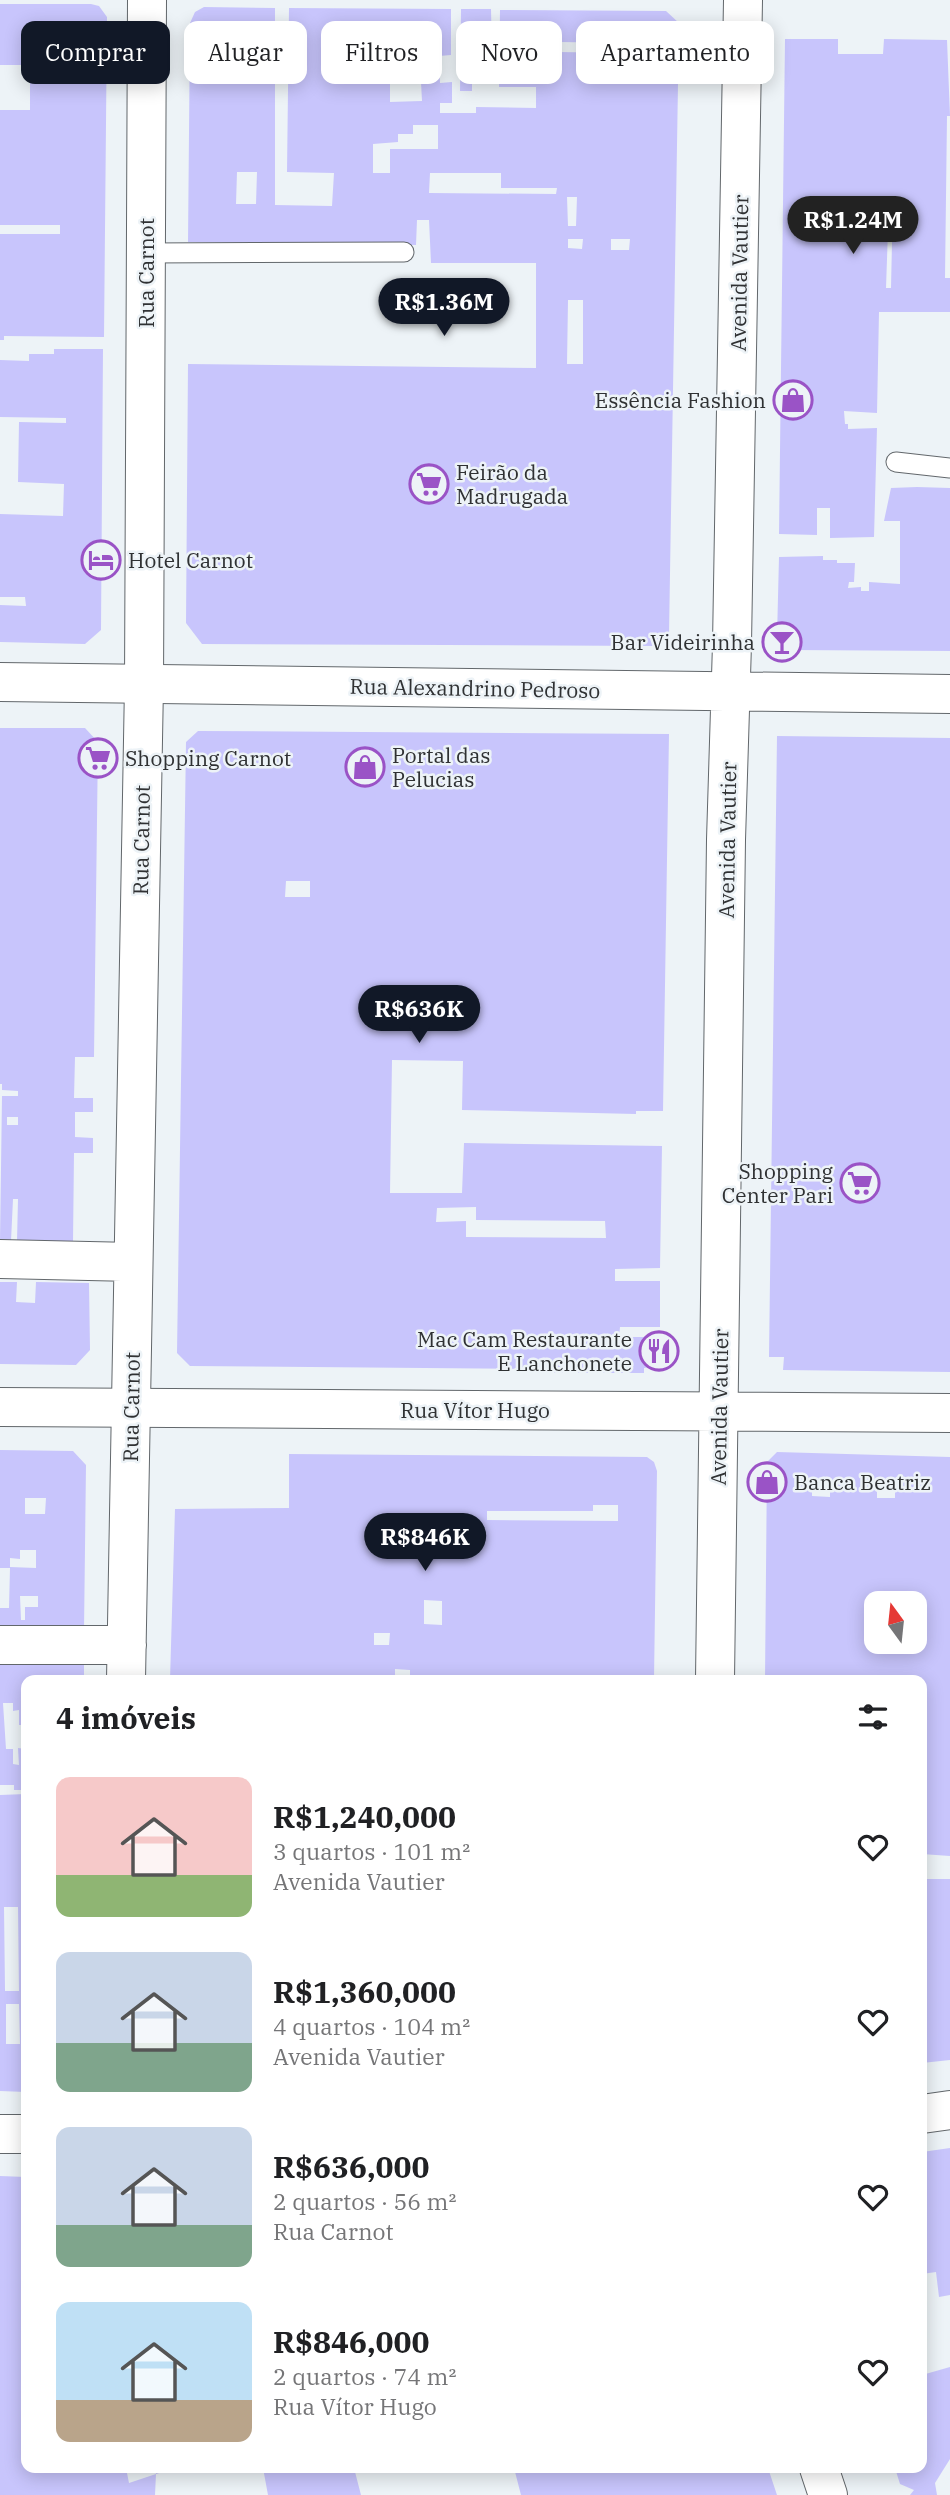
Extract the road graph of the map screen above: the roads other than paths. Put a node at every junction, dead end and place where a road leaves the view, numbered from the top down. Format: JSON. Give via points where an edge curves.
{"nodes":[{"id":1,"x":147,"y":0,"type":"edge"},
{"id":2,"x":743,"y":0,"type":"edge"},
{"id":3,"x":404,"y":252,"type":"dead end"},
{"id":4,"x":146,"y":253,"type":"junction"},
{"id":5,"x":896,"y":462,"type":"dead end"},
{"id":6,"x":950,"y":468,"type":"edge"},
{"id":7,"x":0,"y":682,"type":"edge"},
{"id":8,"x":144,"y":685,"type":"junction"},
{"id":9,"x":731,"y":690,"type":"junction"},
{"id":10,"x":950,"y":694,"type":"edge"},
{"id":11,"x":0,"y":1259,"type":"edge"},
{"id":12,"x":133,"y":1262,"type":"junction"},
{"id":13,"x":0,"y":1407,"type":"edge"},
{"id":14,"x":131,"y":1408,"type":"junction"},
{"id":15,"x":719,"y":1411,"type":"junction"},
{"id":16,"x":950,"y":1413,"type":"edge"},
{"id":17,"x":0,"y":1645,"type":"edge"},
{"id":18,"x":127,"y":1662,"type":"edge"},
{"id":19,"x":715,"y":1675,"type":"edge"},
{"id":20,"x":950,"y":2110,"type":"edge"},
{"id":21,"x":927,"y":2113,"type":"edge"},
{"id":22,"x":0,"y":2134,"type":"edge"},
{"id":23,"x":21,"y":2134,"type":"edge"},
{"id":24,"x":821,"y":2473,"type":"edge"},
{"id":25,"x":828,"y":2495,"type":"edge"}],
"edges":[{"from":1,"to":4,"type":"street","name":"Rua Carnot"},
{"from":2,"to":9,"type":"street","name":"Avenida Vautier"},
{"from":3,"to":4,"type":"lane"},
{"from":4,"to":8,"type":"street","name":"Rua Carnot"},
{"from":5,"to":6,"type":"lane"},
{"from":7,"to":8,"type":"street","name":"Rua Alexandrino Pedroso"},
{"from":8,"to":9,"type":"street","name":"Rua Alexandrino Pedroso"},
{"from":8,"to":12,"type":"street","name":"Rua Carnot"},
{"from":9,"to":10,"type":"street","name":"Rua Alexandrino Pedroso"},
{"from":9,"to":15,"type":"street","name":"Avenida Vautier"},
{"from":11,"to":12,"type":"street"},
{"from":12,"to":14,"type":"street","name":"Rua Carnot"},
{"from":13,"to":14,"type":"street","name":"Rua Vítor Hugo"},
{"from":14,"to":15,"type":"street","name":"Rua Vítor Hugo"},
{"from":14,"to":18,"type":"street","name":"Rua Carnot"},
{"from":15,"to":16,"type":"street","name":"Rua Vítor Hugo"},
{"from":15,"to":19,"type":"street","name":"Avenida Vautier"},
{"from":17,"to":18,"type":"street"},
{"from":20,"to":21,"type":"street"},
{"from":22,"to":23,"type":"street"},
{"from":24,"to":25,"type":"street"}]}
